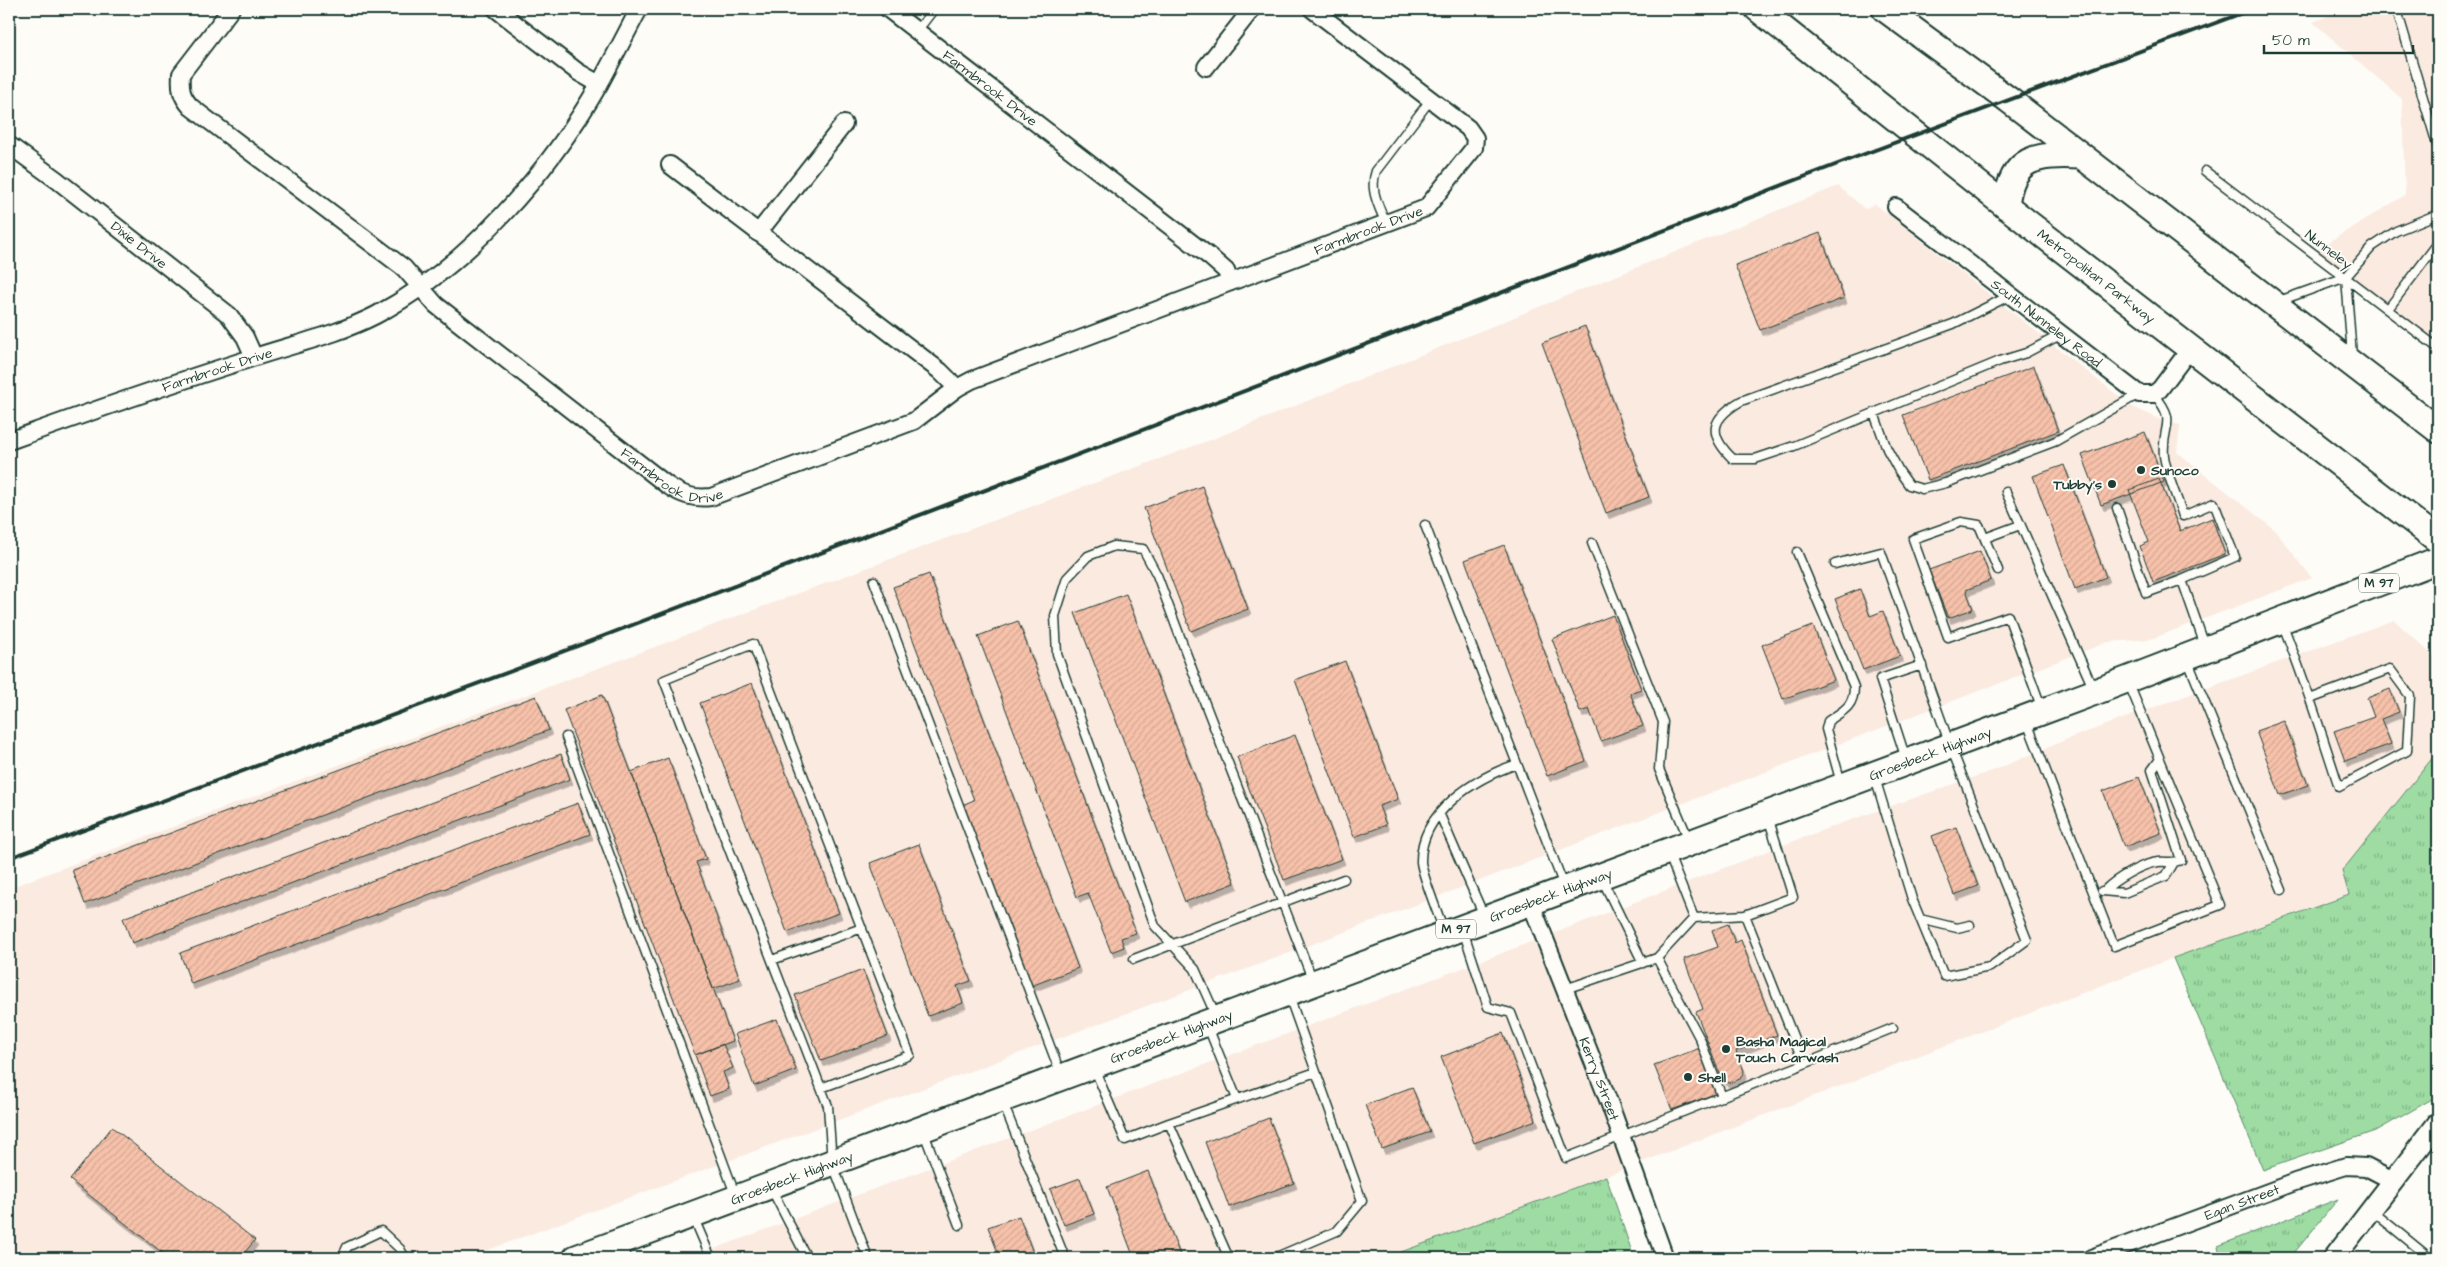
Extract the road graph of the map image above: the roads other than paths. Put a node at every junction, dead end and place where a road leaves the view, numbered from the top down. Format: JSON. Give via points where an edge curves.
{"nodes":[{"id":1,"x":231,"y":9,"type":"edge"},
{"id":2,"x":496,"y":9,"type":"edge"},
{"id":3,"x":639,"y":9,"type":"edge"},
{"id":4,"x":888,"y":9,"type":"edge"},
{"id":5,"x":934,"y":9,"type":"edge"},
{"id":6,"x":1252,"y":9,"type":"edge"},
{"id":7,"x":1312,"y":9,"type":"edge"},
{"id":8,"x":1758,"y":9,"type":"edge"},
{"id":9,"x":1885,"y":9,"type":"edge"},
{"id":10,"x":2401,"y":9,"type":"edge"},
{"id":11,"x":917,"y":31,"type":"junction"},
{"id":12,"x":1206,"y":67,"type":"dead end"},
{"id":13,"x":599,"y":84,"type":"junction"},
{"id":14,"x":1431,"y":99,"type":"junction"},
{"id":15,"x":844,"y":124,"type":"dead end"},
{"id":16,"x":9,"y":145,"type":"edge"},
{"id":17,"x":2438,"y":148,"type":"edge"},
{"id":18,"x":2081,"y":156,"type":"junction"},
{"id":19,"x":670,"y":165,"type":"dead end"},
{"id":20,"x":2204,"y":170,"type":"dead end"},
{"id":21,"x":2006,"y":206,"type":"junction"},
{"id":22,"x":1896,"y":207,"type":"dead end"},
{"id":23,"x":2438,"y":214,"type":"edge"},
{"id":24,"x":1386,"y":224,"type":"junction"},
{"id":25,"x":758,"y":233,"type":"junction"},
{"id":26,"x":2438,"y":243,"type":"edge"},
{"id":27,"x":2346,"y":277,"type":"junction"},
{"id":28,"x":1230,"y":282,"type":"junction"},
{"id":29,"x":420,"y":287,"type":"junction"},
{"id":30,"x":2011,"y":295,"type":"junction"},
{"id":31,"x":2272,"y":303,"type":"junction"},
{"id":32,"x":2388,"y":309,"type":"junction"},
{"id":33,"x":2062,"y":334,"type":"junction"},
{"id":34,"x":2438,"y":336,"type":"edge"},
{"id":35,"x":2435,"y":345,"type":"edge"},
{"id":36,"x":2190,"y":349,"type":"junction"},
{"id":37,"x":254,"y":357,"type":"junction"},
{"id":38,"x":2353,"y":365,"type":"junction"},
{"id":39,"x":957,"y":388,"type":"junction"},
{"id":40,"x":2147,"y":394,"type":"junction"},
{"id":41,"x":1874,"y":413,"type":"junction"},
{"id":42,"x":2438,"y":430,"type":"edge"},
{"id":43,"x":9,"y":441,"type":"edge"},
{"id":44,"x":2006,"y":492,"type":"dead end"},
{"id":45,"x":2116,"y":508,"type":"dead end"},
{"id":46,"x":1426,"y":524,"type":"dead end"},
{"id":47,"x":2020,"y":525,"type":"junction"},
{"id":48,"x":1985,"y":538,"type":"junction"},
{"id":49,"x":2438,"y":540,"type":"edge"},
{"id":50,"x":1592,"y":543,"type":"dead end"},
{"id":51,"x":1797,"y":552,"type":"dead end"},
{"id":52,"x":2438,"y":560,"type":"edge"},
{"id":53,"x":1835,"y":564,"type":"dead end"},
{"id":54,"x":1998,"y":570,"type":"dead end"},
{"id":55,"x":2182,"y":580,"type":"junction"},
{"id":56,"x":874,"y":581,"type":"dead end"},
{"id":57,"x":2281,"y":621,"type":"junction"},
{"id":58,"x":2196,"y":654,"type":"junction"},
{"id":59,"x":1922,"y":665,"type":"junction"},
{"id":60,"x":2127,"y":679,"type":"junction"},
{"id":61,"x":2095,"y":692,"type":"junction"},
{"id":62,"x":2310,"y":698,"type":"junction"},
{"id":63,"x":2034,"y":714,"type":"junction"},
{"id":64,"x":566,"y":737,"type":"dead end"},
{"id":65,"x":1950,"y":745,"type":"junction"},
{"id":66,"x":2160,"y":760,"type":"junction"},
{"id":67,"x":1907,"y":761,"type":"junction"},
{"id":68,"x":1517,"y":764,"type":"junction"},
{"id":69,"x":1873,"y":774,"type":"junction"},
{"id":70,"x":1842,"y":785,"type":"junction"},
{"id":71,"x":1767,"y":813,"type":"junction"},
{"id":72,"x":1440,"y":816,"type":"junction"},
{"id":73,"x":1679,"y":846,"type":"junction"},
{"id":74,"x":2173,"y":864,"type":"junction"},
{"id":75,"x":1600,"y":875,"type":"junction"},
{"id":76,"x":1344,"y":879,"type":"dead end"},
{"id":77,"x":1565,"y":888,"type":"junction"},
{"id":78,"x":2104,"y":890,"type":"junction"},
{"id":79,"x":2282,"y":890,"type":"dead end"},
{"id":80,"x":2094,"y":895,"type":"junction"},
{"id":81,"x":1530,"y":901,"type":"junction"},
{"id":82,"x":1283,"y":903,"type":"junction"},
{"id":83,"x":1745,"y":915,"type":"junction"},
{"id":84,"x":1485,"y":918,"type":"junction"},
{"id":85,"x":1694,"y":918,"type":"junction"},
{"id":86,"x":1920,"y":919,"type":"junction"},
{"id":87,"x":1970,"y":925,"type":"dead end"},
{"id":88,"x":862,"y":928,"type":"junction"},
{"id":89,"x":1453,"y":930,"type":"junction"},
{"id":90,"x":1172,"y":945,"type":"junction"},
{"id":91,"x":1657,"y":958,"type":"junction"},
{"id":92,"x":1134,"y":959,"type":"dead end"},
{"id":93,"x":772,"y":960,"type":"junction"},
{"id":94,"x":1643,"y":963,"type":"junction"},
{"id":95,"x":1313,"y":982,"type":"junction"},
{"id":96,"x":1565,"y":989,"type":"junction"},
{"id":97,"x":1288,"y":992,"type":"junction"},
{"id":98,"x":1212,"y":1020,"type":"junction"},
{"id":99,"x":1892,"y":1028,"type":"dead end"},
{"id":100,"x":1804,"y":1064,"type":"junction"},
{"id":101,"x":1092,"y":1065,"type":"junction"},
{"id":102,"x":1316,"y":1072,"type":"junction"},
{"id":103,"x":1061,"y":1076,"type":"junction"},
{"id":104,"x":821,"y":1088,"type":"junction"},
{"id":105,"x":1722,"y":1097,"type":"junction"},
{"id":106,"x":1001,"y":1099,"type":"junction"},
{"id":107,"x":1237,"y":1099,"type":"junction"},
{"id":108,"x":1169,"y":1122,"type":"junction"},
{"id":109,"x":2438,"y":1123,"type":"edge"},
{"id":110,"x":922,"y":1129,"type":"junction"},
{"id":111,"x":1622,"y":1138,"type":"junction"},
{"id":112,"x":832,"y":1162,"type":"junction"},
{"id":113,"x":2393,"y":1181,"type":"junction"},
{"id":114,"x":770,"y":1186,"type":"junction"},
{"id":115,"x":737,"y":1198,"type":"junction"},
{"id":116,"x":2371,"y":1210,"type":"junction"},
{"id":117,"x":693,"y":1215,"type":"junction"},
{"id":118,"x":958,"y":1225,"type":"dead end"},
{"id":119,"x":623,"y":1250,"type":"edge"},
{"id":120,"x":1063,"y":1253,"type":"dead end"},
{"id":121,"x":342,"y":1258,"type":"edge"},
{"id":122,"x":405,"y":1258,"type":"edge"},
{"id":123,"x":576,"y":1258,"type":"edge"},
{"id":124,"x":711,"y":1258,"type":"edge"},
{"id":125,"x":806,"y":1258,"type":"edge"},
{"id":126,"x":868,"y":1258,"type":"edge"},
{"id":127,"x":1234,"y":1258,"type":"edge"},
{"id":128,"x":1274,"y":1258,"type":"edge"},
{"id":129,"x":1665,"y":1258,"type":"edge"},
{"id":130,"x":2091,"y":1258,"type":"edge"},
{"id":131,"x":2334,"y":1258,"type":"edge"},
{"id":132,"x":2421,"y":1258,"type":"edge"}],
"edges":[{"from":1,"to":29,"type":"street","name":"Farmbrook Drive","via":[[181,74],[183,98],[404,268]]},
{"from":2,"to":13,"type":"street","via":[[578,72]]},
{"from":3,"to":13,"type":"street","name":"Farmbrook Drive"},
{"from":4,"to":11,"type":"street","name":"Farmbrook Drive"},
{"from":5,"to":11,"type":"lane"},
{"from":6,"to":12,"type":"street"},
{"from":7,"to":14,"type":"street","name":"Farmbrook Drive"},
{"from":8,"to":21,"type":"main road","name":"Metropolitan Parkway"},
{"from":9,"to":18,"type":"main road"},
{"from":10,"to":17,"type":"lane","via":[[2396,10]]},
{"from":11,"to":28,"type":"street","name":"Farmbrook Drive","via":[[1210,257],[1226,271]]},
{"from":13,"to":29,"type":"street","name":"Farmbrook Drive","via":[[567,134],[518,197],[485,232]]},
{"from":14,"to":24,"type":"lane","via":[[1376,171],[1372,190]]},
{"from":14,"to":24,"type":"street","name":"Farmbrook Drive","via":[[1468,128],[1475,138],[1474,148],[1426,208]]},
{"from":15,"to":25,"type":"street"},
{"from":16,"to":37,"type":"street","name":"Dixie Drive","via":[[229,315],[246,337]]},
{"from":18,"to":21,"type":"main road","via":[[2046,156],[2026,162],[2013,176]]},
{"from":18,"to":31,"type":"main road"},
{"from":19,"to":25,"type":"street"},
{"from":20,"to":27,"type":"lane","name":"Nunneley"},
{"from":21,"to":36,"type":"main road","name":"Metropolitan Parkway"},
{"from":22,"to":30,"type":"street","name":"South Nunneley Road"},
{"from":23,"to":27,"type":"lane","via":[[2396,231],[2372,247]]},
{"from":24,"to":28,"type":"street","name":"Farmbrook Drive"},
{"from":25,"to":39,"type":"street","via":[[940,371]]},
{"from":26,"to":32,"type":"lane"},
{"from":27,"to":31,"type":"lane"},
{"from":27,"to":32,"type":"lane","name":"Nunneley"},
{"from":27,"to":38,"type":"lane"},
{"from":28,"to":39,"type":"street","name":"Farmbrook Drive"},
{"from":29,"to":37,"type":"street","name":"Farmbrook Drive","via":[[376,315],[342,330]]},
{"from":29,"to":39,"type":"street","name":"Farmbrook Drive","via":[[436,305],[667,485],[682,495],[697,498],[711,497],[914,421]]},
{"from":30,"to":33,"type":"street","name":"South Nunneley Road"},
{"from":30,"to":41,"type":"lane","via":[[1953,324],[1741,401],[1717,419],[1716,433],[1724,451],[1732,459],[1755,459]]},
{"from":31,"to":38,"type":"main road"},
{"from":32,"to":35,"type":"lane","name":"Nunneley"},
{"from":33,"to":40,"type":"street","name":"South Nunneley Road"},
{"from":33,"to":41,"type":"lane","via":[[2026,354],[2000,361]]},
{"from":34,"to":35,"type":"lane"},
{"from":36,"to":40,"type":"street"},
{"from":36,"to":49,"type":"main road","name":"Metropolitan Parkway"},
{"from":37,"to":43,"type":"street","name":"Farmbrook Drive"},
{"from":38,"to":42,"type":"main road"},
{"from":40,"to":41,"type":"lane","via":[[2056,442],[1922,489],[1909,485],[1898,471]]},
{"from":40,"to":55,"type":"lane","via":[[2167,412],[2169,420],[2164,454],[2183,516],[2214,503],[2236,557]]},
{"from":44,"to":47,"type":"lane"},
{"from":45,"to":55,"type":"lane","via":[[2146,593]]},
{"from":46,"to":68,"type":"lane"},
{"from":47,"to":48,"type":"lane"},
{"from":47,"to":61,"type":"lane"},
{"from":48,"to":54,"type":"lane"},
{"from":48,"to":63,"type":"lane","via":[[1979,525],[1961,522],[1913,539],[1948,637],[2008,616]]},
{"from":50,"to":73,"type":"lane","via":[[1663,722],[1659,769]]},
{"from":51,"to":70,"type":"lane","via":[[1854,687],[1854,698],[1848,708],[1828,721],[1826,729]]},
{"from":52,"to":57,"type":"main road","name":"Groesbeck Highway","number":"M 97"},
{"from":53,"to":59,"type":"lane","via":[[1881,552]]},
{"from":55,"to":58,"type":"lane"},
{"from":56,"to":103,"type":"lane"},
{"from":57,"to":58,"type":"main road","name":"Groesbeck Highway","number":"M 97"},
{"from":57,"to":62,"type":"lane"},
{"from":58,"to":60,"type":"main road","name":"Groesbeck Highway","number":"M 97"},
{"from":58,"to":79,"type":"lane"},
{"from":59,"to":65,"type":"lane"},
{"from":59,"to":67,"type":"lane","via":[[1880,679]]},
{"from":60,"to":61,"type":"main road","name":"Groesbeck Highway","number":"M 97"},
{"from":60,"to":66,"type":"lane"},
{"from":61,"to":63,"type":"main road","name":"Groesbeck Highway","number":"M 97"},
{"from":62,"to":62,"type":"lane","via":[[2339,787],[2407,751],[2410,696],[2390,669]]},
{"from":63,"to":65,"type":"main road","name":"Groesbeck Highway","number":"M 97"},
{"from":63,"to":80,"type":"lane"},
{"from":64,"to":115,"type":"lane"},
{"from":65,"to":67,"type":"main road","name":"Groesbeck Highway","number":"M 97"},
{"from":65,"to":86,"type":"lane","via":[[2027,940],[1990,967],[1944,976]]},
{"from":66,"to":74,"type":"lane","via":[[2152,770],[2182,860]]},
{"from":66,"to":80,"type":"lane","via":[[2220,906],[2114,946]]},
{"from":67,"to":69,"type":"main road","name":"Groesbeck Highway","number":"M 97"},
{"from":68,"to":72,"type":"lane","via":[[1494,772],[1458,794]]},
{"from":68,"to":77,"type":"lane"},
{"from":69,"to":70,"type":"main road","name":"Groesbeck Highway","number":"M 97"},
{"from":69,"to":86,"type":"lane"},
{"from":70,"to":71,"type":"main road","name":"Groesbeck Highway","number":"M 97"},
{"from":71,"to":73,"type":"main road","name":"Groesbeck Highway","number":"M 97"},
{"from":71,"to":83,"type":"lane","via":[[1793,898]]},
{"from":72,"to":84,"type":"lane"},
{"from":72,"to":89,"type":"lane","via":[[1424,836],[1421,863]]},
{"from":73,"to":75,"type":"main road","name":"Groesbeck Highway","number":"M 97"},
{"from":73,"to":85,"type":"lane"},
{"from":74,"to":78,"type":"lane","via":[[2158,862],[2116,879]]},
{"from":74,"to":78,"type":"lane","via":[[2166,876],[2124,893]]},
{"from":75,"to":77,"type":"main road","name":"Groesbeck Highway","number":"M 97"},
{"from":75,"to":94,"type":"lane"},
{"from":76,"to":82,"type":"lane"},
{"from":77,"to":81,"type":"main road","name":"Groesbeck Highway","number":"M 97"},
{"from":78,"to":80,"type":"lane"},
{"from":81,"to":84,"type":"main road","name":"Groesbeck Highway","number":"M 97"},
{"from":81,"to":96,"type":"street","name":"Kerry Street"},
{"from":82,"to":90,"type":"lane"},
{"from":82,"to":90,"type":"lane","via":[[1157,575],[1143,549],[1114,546],[1088,556],[1067,578],[1055,616],[1057,654],[1155,926]]},
{"from":82,"to":95,"type":"lane"},
{"from":83,"to":85,"type":"lane"},
{"from":83,"to":100,"type":"lane"},
{"from":84,"to":89,"type":"main road","name":"Groesbeck Highway","number":"M 97"},
{"from":85,"to":91,"type":"lane"},
{"from":86,"to":87,"type":"lane","via":[[1957,928]]},
{"from":88,"to":93,"type":"lane"},
{"from":88,"to":93,"type":"lane","via":[[754,644],[664,680]]},
{"from":88,"to":104,"type":"lane","via":[[910,1055]]},
{"from":89,"to":95,"type":"main road","name":"Groesbeck Highway","number":"M 97"},
{"from":89,"to":111,"type":"lane","via":[[1488,1007],[1511,1013],[1566,1158]]},
{"from":90,"to":92,"type":"lane"},
{"from":90,"to":98,"type":"lane","via":[[1195,969]]},
{"from":91,"to":94,"type":"lane"},
{"from":91,"to":105,"type":"lane","via":[[1700,1038]]},
{"from":93,"to":104,"type":"lane"},
{"from":94,"to":96,"type":"lane"},
{"from":95,"to":97,"type":"main road","name":"Groesbeck Highway","number":"M 97"},
{"from":96,"to":111,"type":"street","name":"Kerry Street"},
{"from":97,"to":98,"type":"main road","name":"Groesbeck Highway","number":"M 97"},
{"from":97,"to":102,"type":"lane"},
{"from":98,"to":101,"type":"main road","name":"Groesbeck Highway","number":"M 97"},
{"from":98,"to":107,"type":"lane"},
{"from":99,"to":100,"type":"lane"},
{"from":100,"to":105,"type":"lane"},
{"from":101,"to":103,"type":"main road","name":"Groesbeck Highway","number":"M 97"},
{"from":101,"to":108,"type":"lane","via":[[1125,1140]]},
{"from":102,"to":107,"type":"lane"},
{"from":102,"to":128,"type":"lane","via":[[1362,1201],[1337,1232]]},
{"from":103,"to":106,"type":"main road","name":"Groesbeck Highway","number":"M 97"},
{"from":104,"to":112,"type":"lane","via":[[828,1106]]},
{"from":105,"to":111,"type":"lane"},
{"from":106,"to":110,"type":"main road","name":"Groesbeck Highway","number":"M 97"},
{"from":106,"to":120,"type":"lane"},
{"from":107,"to":108,"type":"lane"},
{"from":108,"to":127,"type":"lane","via":[[1227,1254]]},
{"from":109,"to":113,"type":"street"},
{"from":110,"to":112,"type":"main road","name":"Groesbeck Highway","number":"M 97"},
{"from":110,"to":118,"type":"lane"},
{"from":111,"to":129,"type":"street","name":"Kerry Street"},
{"from":112,"to":114,"type":"main road","name":"Groesbeck Highway","number":"M 97"},
{"from":112,"to":126,"type":"lane"},
{"from":113,"to":116,"type":"street"},
{"from":113,"to":130,"type":"street","name":"Egan Street","via":[[2366,1167],[2346,1166]]},
{"from":114,"to":115,"type":"main road","name":"Groesbeck Highway","number":"M 97"},
{"from":114,"to":125,"type":"lane"},
{"from":115,"to":117,"type":"main road","name":"Groesbeck Highway","number":"M 97"},
{"from":116,"to":131,"type":"street"},
{"from":116,"to":132,"type":"lane","via":[[2425,1254]]},
{"from":117,"to":119,"type":"main road","name":"Groesbeck Highway","number":"M 97"},
{"from":117,"to":124,"type":"lane"},
{"from":119,"to":123,"type":"main road","name":"Groesbeck Highway","number":"M 97"},
{"from":121,"to":122,"type":"lane","via":[[346,1247],[382,1231]]}]}
